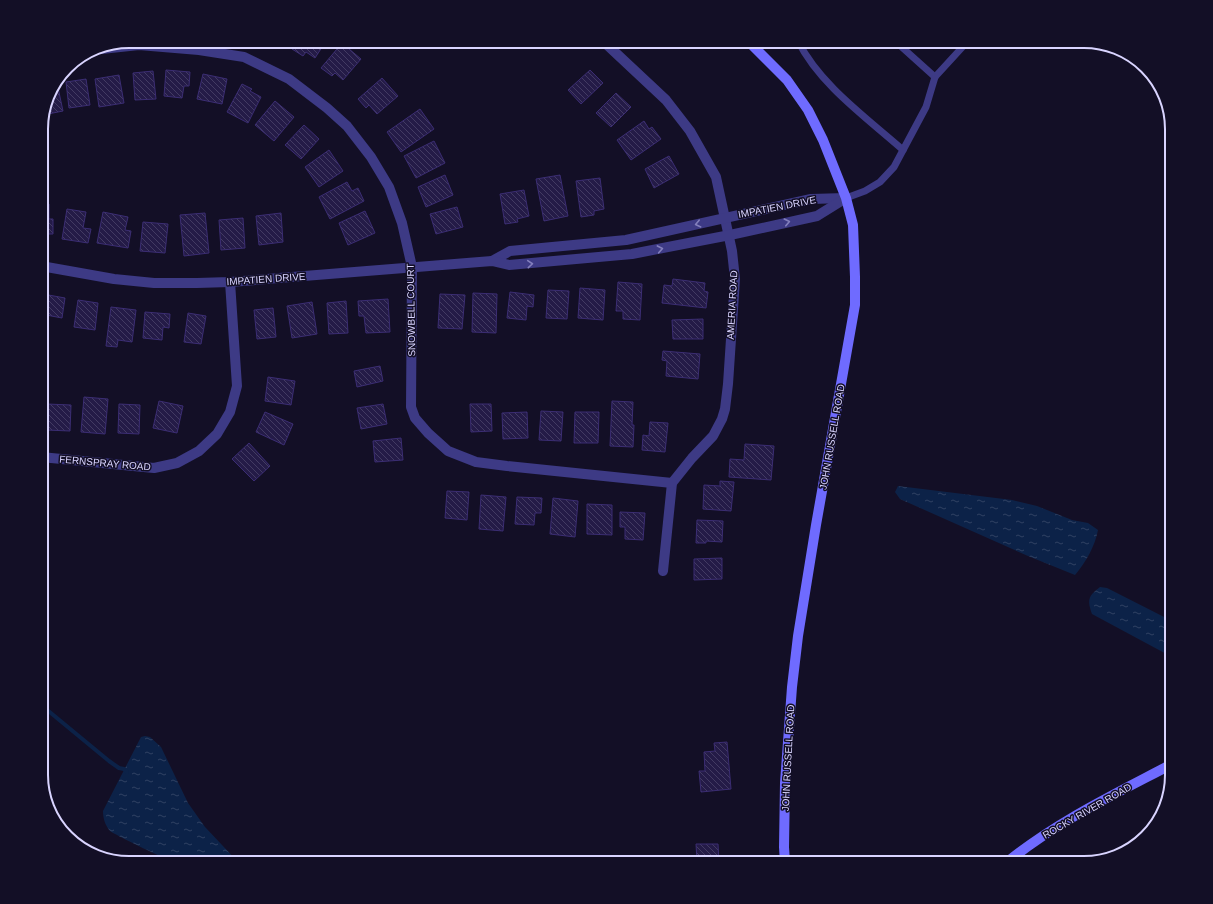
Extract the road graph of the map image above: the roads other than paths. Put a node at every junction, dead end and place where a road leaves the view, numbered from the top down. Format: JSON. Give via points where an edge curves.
{"nodes":[{"id":1,"x":175,"y":48,"type":"edge"},
{"id":2,"x":611,"y":48,"type":"edge"},
{"id":3,"x":755,"y":48,"type":"edge"},
{"id":4,"x":802,"y":48,"type":"edge"},
{"id":5,"x":903,"y":48,"type":"edge"},
{"id":6,"x":961,"y":48,"type":"edge"},
{"id":7,"x":935,"y":77,"type":"junction"},
{"id":8,"x":903,"y":150,"type":"junction"},
{"id":9,"x":846,"y":198,"type":"junction"},
{"id":10,"x":726,"y":218,"type":"junction"},
{"id":11,"x":730,"y":235,"type":"junction"},
{"id":12,"x":492,"y":261,"type":"junction"},
{"id":13,"x":48,"y":267,"type":"edge"},
{"id":14,"x":412,"y":267,"type":"junction"},
{"id":15,"x":230,"y":282,"type":"junction"},
{"id":16,"x":48,"y":458,"type":"edge"},
{"id":17,"x":672,"y":483,"type":"junction"},
{"id":18,"x":663,"y":571,"type":"dead end"},
{"id":19,"x":1165,"y":768,"type":"edge"},
{"id":20,"x":785,"y":856,"type":"edge"},
{"id":21,"x":1015,"y":856,"type":"edge"}],
"edges":[{"from":1,"to":14,"type":"street","name":"SNOWBELL COURT","via":[[244,57],[289,79],[347,126],[371,157],[389,187],[402,223]]},
{"from":2,"to":10,"type":"street","name":"AMERIA ROAD","via":[[666,100],[690,131],[716,177]]},
{"from":3,"to":9,"type":"street","name":"JOHN RUSSELL ROAD","via":[[787,80],[808,110]]},
{"from":4,"to":8,"type":"lane","via":[[828,84]]},
{"from":5,"to":7,"type":"lane"},
{"from":6,"to":7,"type":"lane"},
{"from":7,"to":8,"type":"lane","via":[[926,107]]},
{"from":8,"to":9,"type":"lane","via":[[894,167],[880,182]]},
{"from":9,"to":10,"type":"street","name":"IMPATIEN DRIVE","via":[[811,199]]},
{"from":11,"to":9,"type":"street","name":"IMPATIEN DRIVE","one_way":true,"via":[[817,216]]},
{"from":9,"to":20,"type":"street","name":"JOHN RUSSELL ROAD","via":[[853,225],[855,305],[816,525],[792,687]]},
{"from":10,"to":11,"type":"street","name":"AMERIA ROAD"},
{"from":10,"to":12,"type":"street","name":"IMPATIEN DRIVE","one_way":true,"via":[[626,240],[510,251]]},
{"from":12,"to":11,"type":"street","name":"IMPATIEN DRIVE","one_way":true,"via":[[509,266],[632,254]]},
{"from":11,"to":17,"type":"street","name":"AMERIA ROAD","via":[[735,279],[725,409],[713,436]]},
{"from":12,"to":14,"type":"street","name":"IMPATIEN DRIVE"},
{"from":13,"to":15,"type":"street","name":"IMPATIEN DRIVE","via":[[154,283]]},
{"from":14,"to":15,"type":"street","name":"IMPATIEN DRIVE"},
{"from":14,"to":17,"type":"street","name":"SNOWBELL COURT","via":[[411,407],[415,418],[448,451],[476,462]]},
{"from":15,"to":16,"type":"street","name":"FERNSPRAY ROAD","via":[[237,386],[230,412],[217,434],[199,452],[177,463],[154,468]]},
{"from":17,"to":18,"type":"street"},
{"from":19,"to":21,"type":"street","name":"ROCKY RIVER ROAD","via":[[1080,812]]}]}
